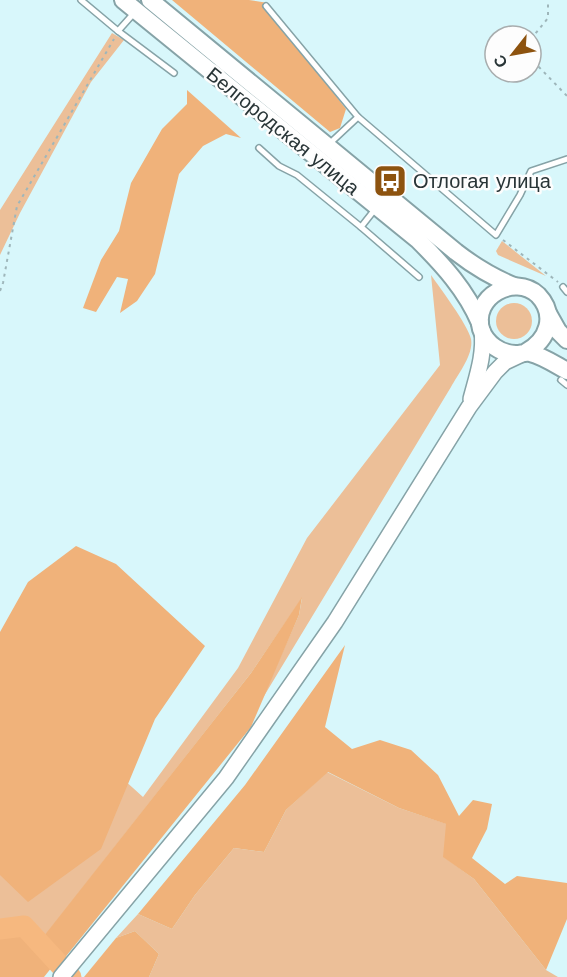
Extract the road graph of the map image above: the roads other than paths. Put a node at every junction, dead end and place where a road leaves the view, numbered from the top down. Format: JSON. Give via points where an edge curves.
{"nodes":[{"id":1,"x":81,"y":0,"type":"edge"},
{"id":2,"x":123,"y":0,"type":"edge"},
{"id":3,"x":150,"y":0,"type":"edge"},
{"id":4,"x":266,"y":6,"type":"dead end"},
{"id":5,"x":136,"y":11,"type":"junction"},
{"id":6,"x":118,"y":31,"type":"junction"},
{"id":7,"x":174,"y":73,"type":"dead end"},
{"id":8,"x":358,"y":117,"type":"junction"},
{"id":9,"x":327,"y":147,"type":"junction"},
{"id":10,"x":259,"y":148,"type":"dead end"},
{"id":11,"x":567,"y":159,"type":"edge"},
{"id":12,"x":377,"y":207,"type":"junction"},
{"id":13,"x":361,"y":227,"type":"junction"},
{"id":14,"x":419,"y":277,"type":"dead end"},
{"id":15,"x":514,"y":286,"type":"junction"},
{"id":16,"x":549,"y":315,"type":"junction"},
{"id":17,"x":481,"y":327,"type":"junction"},
{"id":18,"x":567,"y":340,"type":"edge"},
{"id":19,"x":524,"y":353,"type":"junction"},
{"id":20,"x":564,"y":376,"type":"edge"},
{"id":21,"x":567,"y":385,"type":"edge"},
{"id":22,"x":469,"y":407,"type":"junction"},
{"id":23,"x":61,"y":977,"type":"edge"}],
"edges":[{"from":1,"to":6,"type":"lane"},
{"from":2,"to":5,"type":"main road","name":"Белгородская улица"},
{"from":3,"to":9,"type":"main road","name":"Белгородская улица"},
{"from":4,"to":8,"type":"lane"},
{"from":5,"to":6,"type":"lane"},
{"from":5,"to":12,"type":"main road","name":"Белгородская улица"},
{"from":6,"to":7,"type":"lane"},
{"from":8,"to":9,"type":"lane"},
{"from":8,"to":11,"type":"lane","via":[[496,235],[531,171]]},
{"from":9,"to":15,"type":"main road","name":"Белгородская улица","via":[[474,267]]},
{"from":10,"to":13,"type":"lane"},
{"from":12,"to":13,"type":"lane"},
{"from":12,"to":17,"type":"main road","name":"Белгородская улица","via":[[418,240],[456,281],[472,303]]},
{"from":13,"to":14,"type":"lane"},
{"from":15,"to":16,"type":"main road","via":[[536,293]]},
{"from":15,"to":17,"type":"main road","via":[[488,299],[481,314]]},
{"from":16,"to":18,"type":"main road"},
{"from":16,"to":19,"type":"main road","via":[[546,334]]},
{"from":17,"to":19,"type":"main road","via":[[495,348]]},
{"from":17,"to":22,"type":"main road","via":[[480,363]]},
{"from":19,"to":20,"type":"main road","via":[[544,359]]},
{"from":19,"to":22,"type":"main road","via":[[505,362]]},
{"from":20,"to":21,"type":"lane"},
{"from":22,"to":23,"type":"main road","via":[[334,622],[226,778]]}]}
